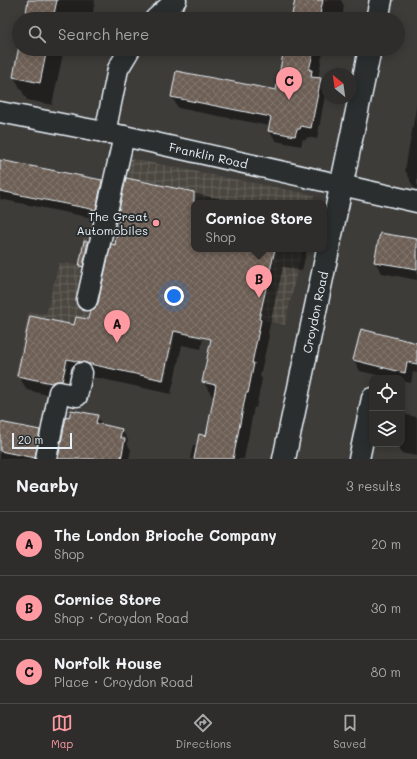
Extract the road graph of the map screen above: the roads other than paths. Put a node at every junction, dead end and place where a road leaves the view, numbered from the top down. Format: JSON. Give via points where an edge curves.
{"nodes":[{"id":1,"x":176,"y":0,"type":"edge"},
{"id":2,"x":381,"y":0,"type":"edge"},
{"id":3,"x":163,"y":12,"type":"edge"},
{"id":4,"x":378,"y":12,"type":"edge"},
{"id":5,"x":126,"y":56,"type":"edge"},
{"id":6,"x":369,"y":56,"type":"edge"},
{"id":7,"x":0,"y":112,"type":"edge"},
{"id":8,"x":115,"y":134,"type":"junction"},
{"id":9,"x":341,"y":186,"type":"junction"},
{"id":10,"x":417,"y":202,"type":"edge"},
{"id":11,"x":87,"y":300,"type":"dead end"},
{"id":12,"x":82,"y":373,"type":"dead end"},
{"id":13,"x":369,"y":411,"type":"edge"},
{"id":14,"x":46,"y":459,"type":"edge"},
{"id":15,"x":284,"y":459,"type":"edge"},
{"id":16,"x":359,"y":459,"type":"edge"}],
"edges":[{"from":1,"to":3,"type":"street"},
{"from":2,"to":4,"type":"main road"},
{"from":5,"to":8,"type":"street","via":[[118,69]]},
{"from":6,"to":9,"type":"main road","name":"Croydon Road"},
{"from":7,"to":8,"type":"street","name":"Franklin Road"},
{"from":8,"to":9,"type":"street","name":"Franklin Road"},
{"from":8,"to":11,"type":"street"},
{"from":9,"to":10,"type":"street","name":"Franklin Road"},
{"from":9,"to":15,"type":"main road","name":"Croydon Road"},
{"from":12,"to":14,"type":"street","via":[[77,396],[59,392]]},
{"from":13,"to":16,"type":"street"}]}
